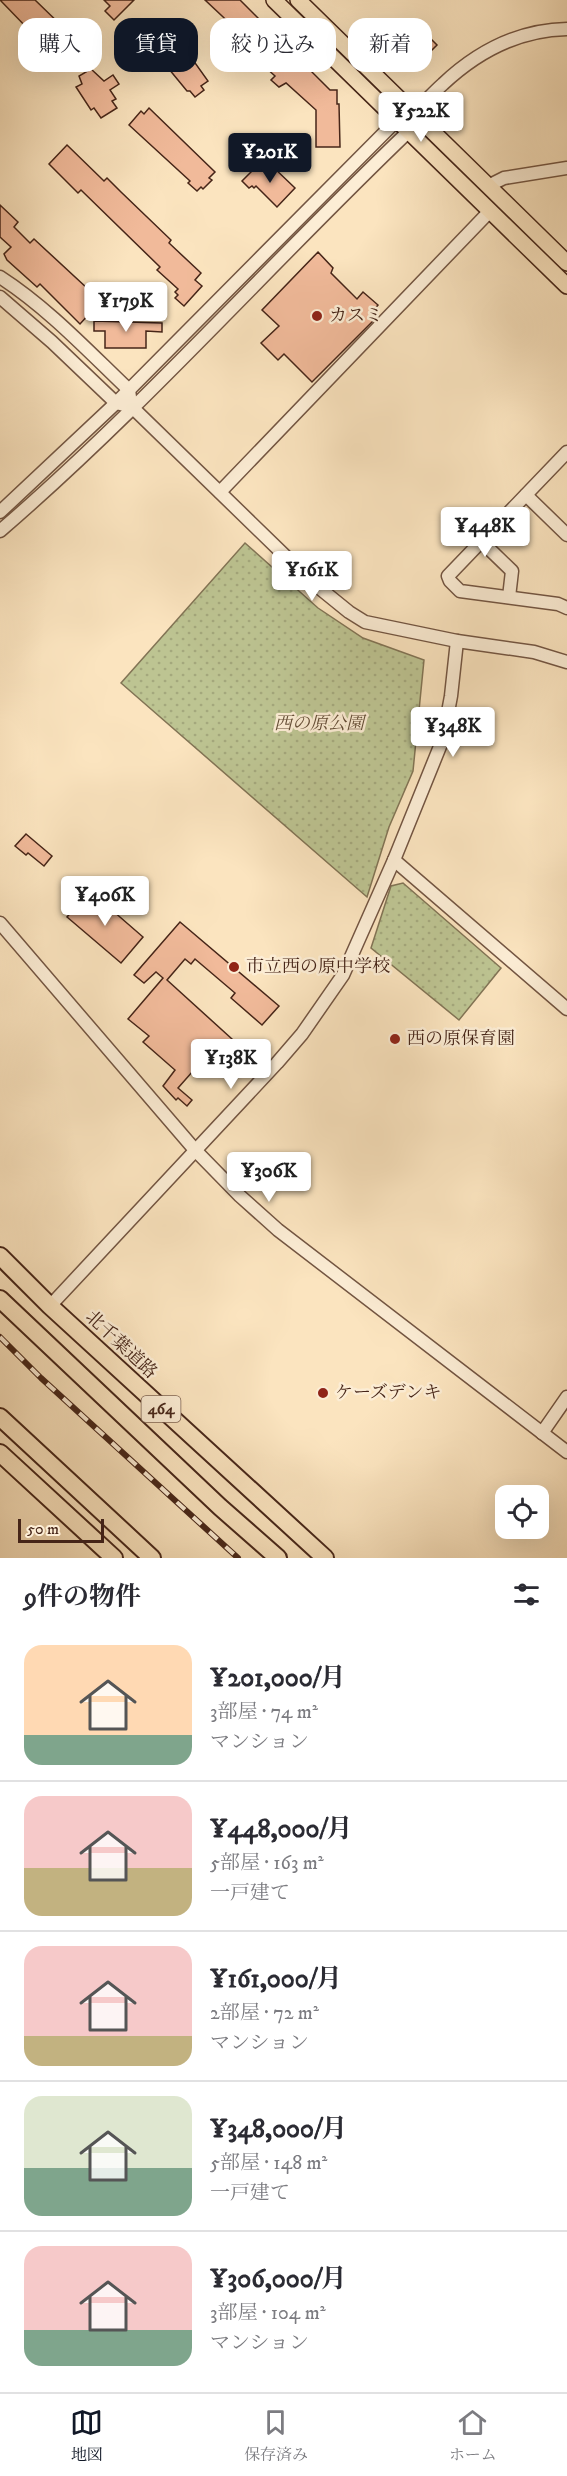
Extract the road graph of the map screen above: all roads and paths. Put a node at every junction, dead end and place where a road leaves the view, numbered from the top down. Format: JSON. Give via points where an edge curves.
{"nodes":[{"id":1,"x":274,"y":0,"type":"edge"},
{"id":2,"x":298,"y":0,"type":"edge"},
{"id":3,"x":567,"y":28,"type":"edge"},
{"id":4,"x":414,"y":113,"type":"junction"},
{"id":5,"x":402,"y":126,"type":"junction"},
{"id":6,"x":567,"y":168,"type":"edge"},
{"id":7,"x":488,"y":186,"type":"junction"},
{"id":8,"x":490,"y":211,"type":"junction"},
{"id":9,"x":567,"y":263,"type":"edge"},
{"id":10,"x":0,"y":278,"type":"edge"},
{"id":11,"x":567,"y":286,"type":"edge"},
{"id":12,"x":0,"y":297,"type":"edge"},
{"id":13,"x":129,"y":390,"type":"junction"},
{"id":14,"x":116,"y":403,"type":"junction"},
{"id":15,"x":132,"y":407,"type":"junction"},
{"id":16,"x":567,"y":452,"type":"edge"},
{"id":17,"x":220,"y":492,"type":"junction"},
{"id":18,"x":526,"y":495,"type":"junction"},
{"id":19,"x":0,"y":512,"type":"edge"},
{"id":20,"x":0,"y":531,"type":"edge"},
{"id":21,"x":567,"y":534,"type":"edge"},
{"id":22,"x":481,"y":541,"type":"junction"},
{"id":23,"x":509,"y":597,"type":"junction"},
{"id":24,"x":567,"y":608,"type":"edge"},
{"id":25,"x":457,"y":641,"type":"junction"},
{"id":26,"x":567,"y":662,"type":"edge"},
{"id":27,"x":394,"y":860,"type":"junction"},
{"id":28,"x":0,"y":923,"type":"edge"},
{"id":29,"x":567,"y":1009,"type":"edge"},
{"id":30,"x":195,"y":1150,"type":"junction"},
{"id":31,"x":0,"y":1256,"type":"edge"},
{"id":32,"x":0,"y":1299,"type":"edge"},
{"id":33,"x":50,"y":1306,"type":"junction"},
{"id":34,"x":567,"y":1397,"type":"edge"},
{"id":35,"x":0,"y":1417,"type":"edge"},
{"id":36,"x":542,"y":1433,"type":"junction"},
{"id":37,"x":567,"y":1452,"type":"edge"},
{"id":38,"x":0,"y":1453,"type":"edge"},
{"id":39,"x":114,"y":1558,"type":"edge"},
{"id":40,"x":152,"y":1558,"type":"edge"},
{"id":41,"x":278,"y":1558,"type":"edge"},
{"id":42,"x":325,"y":1558,"type":"edge"}],
"edges":[{"from":1,"to":5,"type":"main road"},
{"from":2,"to":4,"type":"main road"},
{"from":3,"to":4,"type":"street","via":[[525,34],[488,49],[451,76]]},
{"from":4,"to":5,"type":"street"},
{"from":4,"to":7,"type":"main road"},
{"from":5,"to":8,"type":"main road"},
{"from":5,"to":13,"type":"street"},
{"from":5,"to":15,"type":"street"},
{"from":6,"to":7,"type":"street","via":[[504,178]]},
{"from":7,"to":9,"type":"main road"},
{"from":8,"to":11,"type":"main road"},
{"from":8,"to":17,"type":"street"},
{"from":10,"to":13,"type":"street","via":[[54,320]]},
{"from":12,"to":14,"type":"street"},
{"from":13,"to":14,"type":"street"},
{"from":13,"to":15,"type":"street"},
{"from":14,"to":15,"type":"street"},
{"from":14,"to":19,"type":"street"},
{"from":15,"to":17,"type":"street"},
{"from":15,"to":20,"type":"street"},
{"from":16,"to":18,"type":"street"},
{"from":17,"to":25,"type":"street","via":[[312,582],[349,612],[379,626]]},
{"from":18,"to":21,"type":"street"},
{"from":18,"to":22,"type":"street"},
{"from":22,"to":23,"type":"street","via":[[512,571]]},
{"from":22,"to":23,"type":"street","via":[[451,572],[450,581],[460,591]]},
{"from":23,"to":24,"type":"street"},
{"from":25,"to":26,"type":"street","via":[[534,652]]},
{"from":25,"to":27,"type":"street","via":[[443,740]]},
{"from":27,"to":29,"type":"street"},
{"from":27,"to":30,"type":"street","via":[[357,946],[326,1002],[302,1034]]},
{"from":28,"to":30,"type":"street"},
{"from":30,"to":33,"type":"street"},
{"from":30,"to":36,"type":"street","via":[[278,1230]]},
{"from":31,"to":33,"type":"highway","name":"北千葉道路","number":"464"},
{"from":32,"to":41,"type":"highway","number":"464"},
{"from":33,"to":42,"type":"highway","name":"北千葉道路","number":"464"},
{"from":34,"to":36,"type":"street"},
{"from":35,"to":40,"type":"highway"},
{"from":36,"to":37,"type":"street"},
{"from":38,"to":39,"type":"highway"}]}
